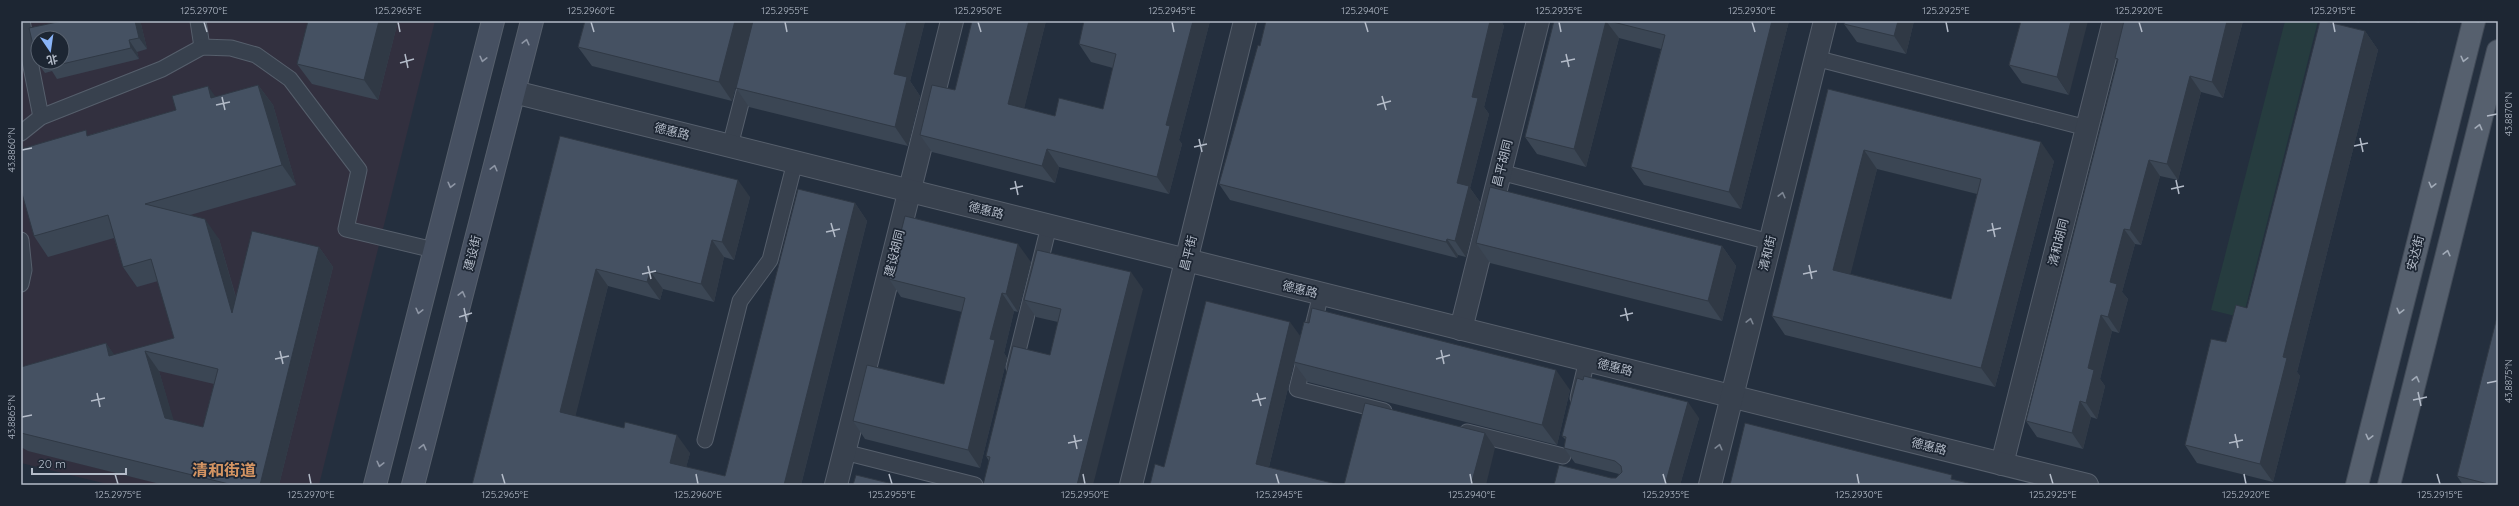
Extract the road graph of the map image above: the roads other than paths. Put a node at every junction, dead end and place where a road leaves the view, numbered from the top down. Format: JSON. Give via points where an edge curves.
{"nodes":[{"id":1,"x":198,"y":21,"type":"edge"},
{"id":2,"x":492,"y":21,"type":"edge"},
{"id":3,"x":532,"y":21,"type":"edge"},
{"id":4,"x":952,"y":21,"type":"edge"},
{"id":5,"x":1245,"y":21,"type":"edge"},
{"id":6,"x":1538,"y":21,"type":"edge"},
{"id":7,"x":1825,"y":21,"type":"edge"},
{"id":8,"x":2114,"y":21,"type":"edge"},
{"id":9,"x":2474,"y":21,"type":"edge"},
{"id":10,"x":25,"y":22,"type":"edge"},
{"id":11,"x":202,"y":47,"type":"junction"},
{"id":12,"x":2498,"y":51,"type":"edge"},
{"id":13,"x":1815,"y":58,"type":"junction"},
{"id":14,"x":750,"y":65,"type":"edge"},
{"id":15,"x":514,"y":92,"type":"junction"},
{"id":16,"x":41,"y":117,"type":"junction"},
{"id":17,"x":2087,"y":128,"type":"junction"},
{"id":18,"x":21,"y":133,"type":"edge"},
{"id":19,"x":730,"y":146,"type":"junction"},
{"id":20,"x":795,"y":162,"type":"junction"},
{"id":21,"x":1500,"y":172,"type":"junction"},
{"id":22,"x":910,"y":191,"type":"junction"},
{"id":23,"x":1049,"y":226,"type":"junction"},
{"id":24,"x":21,"y":240,"type":"edge"},
{"id":25,"x":1770,"y":242,"type":"junction"},
{"id":26,"x":434,"y":250,"type":"junction"},
{"id":27,"x":1186,"y":260,"type":"junction"},
{"id":28,"x":21,"y":284,"type":"edge"},
{"id":29,"x":1321,"y":294,"type":"junction"},
{"id":30,"x":1461,"y":329,"type":"junction"},
{"id":31,"x":1588,"y":360,"type":"junction"},
{"id":32,"x":1011,"y":378,"type":"edge"},
{"id":33,"x":1732,"y":396,"type":"junction"},
{"id":34,"x":1574,"y":412,"type":"edge"},
{"id":35,"x":1396,"y":414,"type":"edge"},
{"id":36,"x":1449,"y":427,"type":"edge"},
{"id":37,"x":705,"y":440,"type":"dead end"},
{"id":38,"x":1567,"y":441,"type":"edge"},
{"id":39,"x":844,"y":452,"type":"junction"},
{"id":40,"x":1563,"y":456,"type":"junction"},
{"id":41,"x":2002,"y":464,"type":"junction"},
{"id":42,"x":1567,"y":471,"type":"edge"},
{"id":43,"x":982,"y":482,"type":"edge"},
{"id":44,"x":375,"y":485,"type":"edge"},
{"id":45,"x":413,"y":485,"type":"edge"},
{"id":46,"x":836,"y":485,"type":"edge"},
{"id":47,"x":1131,"y":485,"type":"edge"},
{"id":48,"x":1710,"y":485,"type":"edge"},
{"id":49,"x":2087,"y":485,"type":"edge"},
{"id":50,"x":2357,"y":485,"type":"edge"},
{"id":51,"x":2390,"y":485,"type":"edge"}],
"edges":[{"from":1,"to":11,"type":"lane"},
{"from":2,"to":26,"type":"main road","one_way":true},
{"from":15,"to":3,"type":"main road","name":"建设街","one_way":true},
{"from":4,"to":22,"type":"street","name":"建设胡同"},
{"from":5,"to":27,"type":"street","name":"昌平街"},
{"from":6,"to":21,"type":"street","name":"昌平胡同"},
{"from":7,"to":13,"type":"street","name":"清和街"},
{"from":8,"to":17,"type":"street","name":"清和胡同"},
{"from":9,"to":50,"type":"main road","name":"安达街","one_way":true},
{"from":10,"to":16,"type":"lane"},
{"from":11,"to":16,"type":"lane","via":[[162,69]]},
{"from":11,"to":26,"type":"lane","via":[[231,48],[256,55],[290,80],[358,170],[346,228]]},
{"from":51,"to":12,"type":"main road","one_way":true},
{"from":13,"to":17,"type":"lane"},
{"from":25,"to":13,"type":"street","name":"清和街","one_way":true},
{"from":14,"to":19,"type":"lane"},
{"from":15,"to":19,"type":"street","name":"德惠路"},
{"from":45,"to":15,"type":"main road","name":"建设街","one_way":true},
{"from":16,"to":18,"type":"lane"},
{"from":17,"to":41,"type":"street","name":"清和胡同"},
{"from":19,"to":20,"type":"street","name":"德惠路"},
{"from":20,"to":22,"type":"street","name":"德惠路"},
{"from":20,"to":37,"type":"lane","via":[[770,260],[740,301]]},
{"from":21,"to":25,"type":"lane"},
{"from":21,"to":30,"type":"street","name":"昌平胡同"},
{"from":22,"to":23,"type":"street","name":"德惠路"},
{"from":22,"to":39,"type":"street","name":"建设胡同"},
{"from":23,"to":27,"type":"street","name":"德惠路"},
{"from":23,"to":32,"type":"lane"},
{"from":24,"to":28,"type":"lane","via":[[24,270]]},
{"from":33,"to":25,"type":"street","name":"清和街","one_way":true},
{"from":26,"to":44,"type":"main road","one_way":true},
{"from":27,"to":29,"type":"street","name":"德惠路"},
{"from":27,"to":47,"type":"street","name":"昌平街"},
{"from":29,"to":30,"type":"street","name":"德惠路"},
{"from":29,"to":35,"type":"lane","via":[[1297,389]]},
{"from":30,"to":31,"type":"street","name":"德惠路"},
{"from":31,"to":33,"type":"street","name":"德惠路"},
{"from":31,"to":34,"type":"lane"},
{"from":33,"to":41,"type":"street","name":"德惠路"},
{"from":48,"to":33,"type":"street","name":"清和街","one_way":true},
{"from":36,"to":40,"type":"lane"},
{"from":38,"to":40,"type":"lane"},
{"from":39,"to":43,"type":"lane"},
{"from":39,"to":46,"type":"street","name":"建设胡同"},
{"from":40,"to":42,"type":"lane","via":[[1560,469]]},
{"from":41,"to":49,"type":"street","name":"德惠路"}]}
